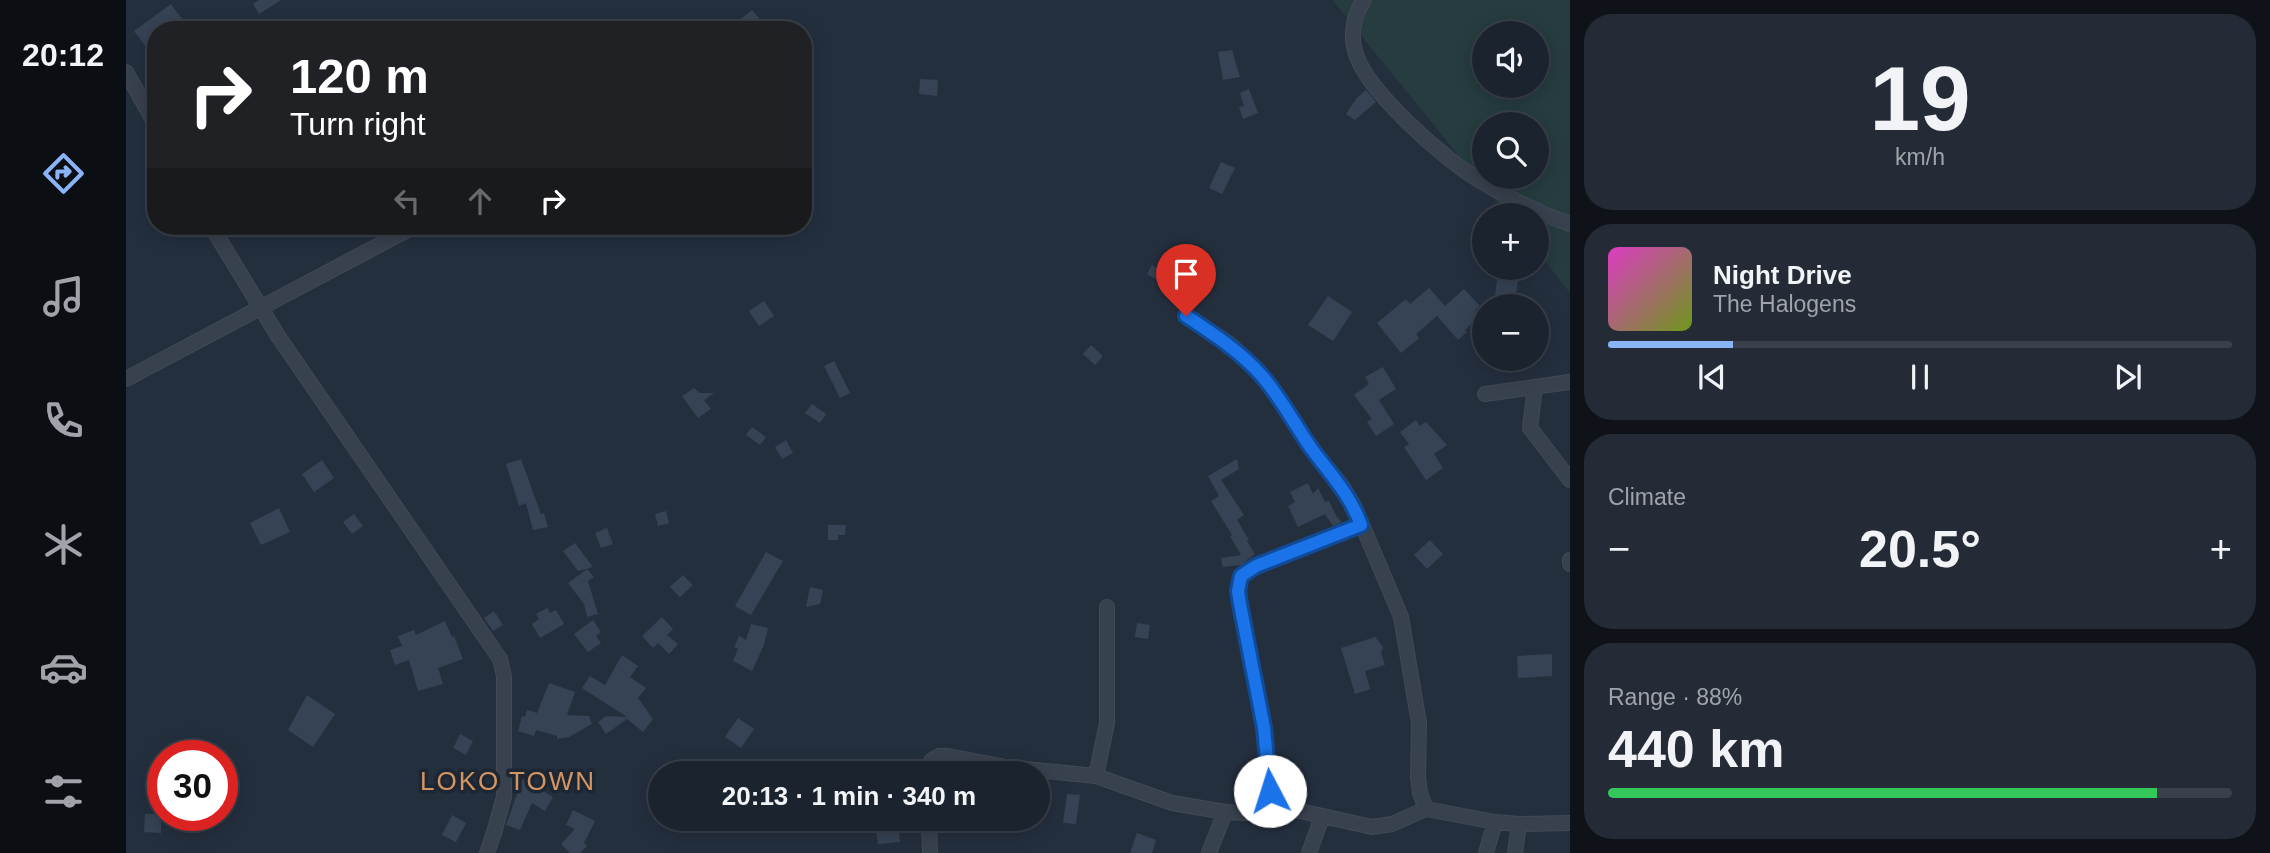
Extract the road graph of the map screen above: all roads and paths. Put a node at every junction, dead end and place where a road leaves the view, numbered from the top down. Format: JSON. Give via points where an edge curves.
{"nodes":[{"id":1,"x":1364,"y":0,"type":"edge"},
{"id":2,"x":126,"y":72,"type":"edge"},
{"id":3,"x":147,"y":109,"type":"edge"},
{"id":4,"x":1570,"y":224,"type":"edge"},
{"id":5,"x":217,"y":235,"type":"edge"},
{"id":6,"x":398,"y":235,"type":"edge"},
{"id":7,"x":261,"y":306,"type":"junction"},
{"id":8,"x":1186,"y":316,"type":"dead end"},
{"id":9,"x":126,"y":379,"type":"edge"},
{"id":10,"x":1570,"y":382,"type":"edge"},
{"id":11,"x":1535,"y":387,"type":"junction"},
{"id":12,"x":1485,"y":394,"type":"dead end"},
{"id":13,"x":1570,"y":480,"type":"edge"},
{"id":14,"x":1361,"y":525,"type":"junction"},
{"id":15,"x":1107,"y":607,"type":"dead end"},
{"id":16,"x":931,"y":761,"type":"edge"},
{"id":17,"x":974,"y":761,"type":"edge"},
{"id":18,"x":1050,"y":771,"type":"edge"},
{"id":19,"x":1096,"y":776,"type":"junction"},
{"id":20,"x":1426,"y":809,"type":"junction"},
{"id":21,"x":1271,"y":810,"type":"junction"},
{"id":22,"x":1225,"y":812,"type":"junction"},
{"id":23,"x":1322,"y":817,"type":"junction"},
{"id":24,"x":1495,"y":822,"type":"junction"},
{"id":25,"x":1570,"y":823,"type":"edge"},
{"id":26,"x":1519,"y":824,"type":"junction"},
{"id":27,"x":929,"y":831,"type":"edge"},
{"id":28,"x":486,"y":853,"type":"edge"},
{"id":29,"x":930,"y":853,"type":"edge"},
{"id":30,"x":1209,"y":853,"type":"edge"},
{"id":31,"x":1309,"y":853,"type":"edge"},
{"id":32,"x":1486,"y":853,"type":"edge"},
{"id":33,"x":1515,"y":853,"type":"edge"}],
"edges":[{"from":1,"to":4,"type":"street","via":[[1355,20],[1354,49],[1376,88],[1434,146],[1476,178],[1536,212]]},
{"from":2,"to":3,"type":"street"},
{"from":5,"to":7,"type":"street"},
{"from":6,"to":7,"type":"street"},
{"from":7,"to":9,"type":"street"},
{"from":7,"to":28,"type":"street","via":[[500,659],[504,676],[503,797]]},
{"from":8,"to":14,"type":"street","via":[[1231,345],[1264,378],[1343,487]]},
{"from":10,"to":11,"type":"street"},
{"from":11,"to":12,"type":"street"},
{"from":11,"to":13,"type":"street","via":[[1530,428]]},
{"from":14,"to":20,"type":"street","via":[[1401,617],[1419,723],[1418,777]]},
{"from":14,"to":21,"type":"street","via":[[1241,576],[1238,591],[1264,728]]},
{"from":15,"to":19,"type":"street","via":[[1107,723]]},
{"from":16,"to":17,"type":"street","via":[[939,756]]},
{"from":18,"to":19,"type":"street"},
{"from":19,"to":22,"type":"street","via":[[1172,803]]},
{"from":20,"to":23,"type":"street","via":[[1372,827]]},
{"from":20,"to":24,"type":"street"},
{"from":21,"to":22,"type":"street"},
{"from":21,"to":23,"type":"street"},
{"from":22,"to":30,"type":"street"},
{"from":23,"to":31,"type":"street"},
{"from":24,"to":26,"type":"street"},
{"from":24,"to":32,"type":"street"},
{"from":25,"to":26,"type":"street"},
{"from":26,"to":33,"type":"street"},
{"from":27,"to":29,"type":"street"}]}
